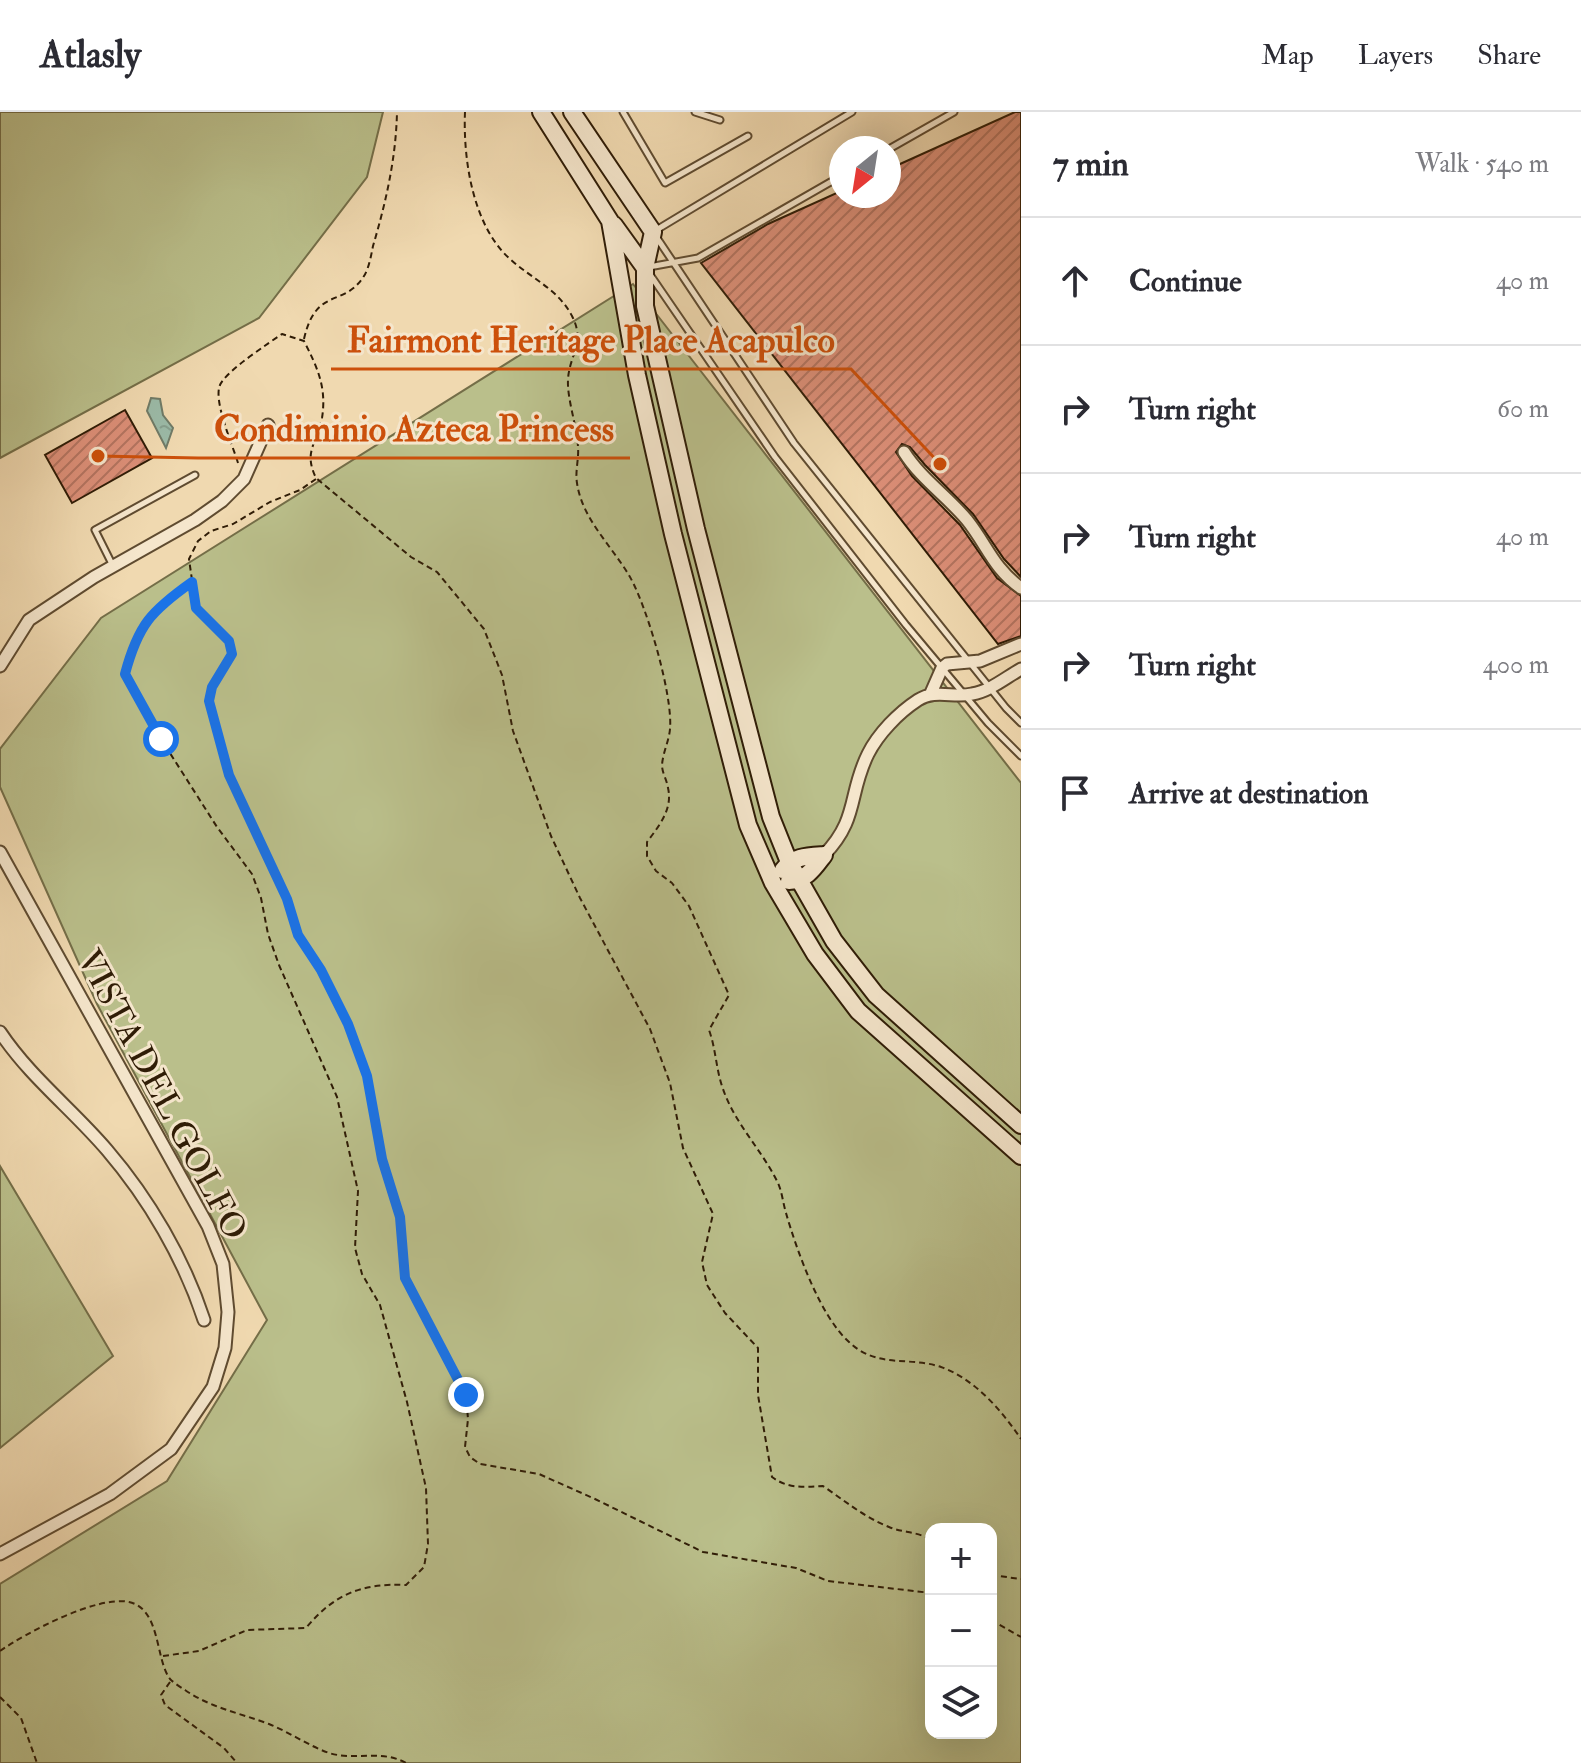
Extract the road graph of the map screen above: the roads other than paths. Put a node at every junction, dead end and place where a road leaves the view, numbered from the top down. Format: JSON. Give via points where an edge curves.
{"nodes":[{"id":1,"x":541,"y":112,"type":"edge"},
{"id":2,"x":572,"y":112,"type":"edge"},
{"id":3,"x":623,"y":112,"type":"edge"},
{"id":4,"x":695,"y":112,"type":"edge"},
{"id":5,"x":852,"y":112,"type":"edge"},
{"id":6,"x":954,"y":112,"type":"edge"},
{"id":7,"x":720,"y":120,"type":"dead end"},
{"id":8,"x":748,"y":136,"type":"dead end"},
{"id":9,"x":901,"y":142,"type":"edge"},
{"id":10,"x":829,"y":183,"type":"edge"},
{"id":11,"x":610,"y":221,"type":"junction"},
{"id":12,"x":653,"y":232,"type":"junction"},
{"id":13,"x":674,"y":262,"type":"junction"},
{"id":14,"x":645,"y":268,"type":"junction"},
{"id":15,"x":268,"y":425,"type":"dead end"},
{"id":16,"x":904,"y":452,"type":"dead end"},
{"id":17,"x":195,"y":475,"type":"dead end"},
{"id":18,"x":113,"y":566,"type":"junction"},
{"id":19,"x":1021,"y":588,"type":"edge"},
{"id":20,"x":1021,"y":644,"type":"edge"},
{"id":21,"x":1005,"y":651,"type":"junction"},
{"id":22,"x":969,"y":661,"type":"junction"},
{"id":23,"x":0,"y":666,"type":"edge"},
{"id":24,"x":942,"y":668,"type":"junction"},
{"id":25,"x":1020,"y":670,"type":"edge"},
{"id":26,"x":991,"y":688,"type":"junction"},
{"id":27,"x":931,"y":693,"type":"junction"},
{"id":28,"x":965,"y":696,"type":"junction"},
{"id":29,"x":1021,"y":723,"type":"edge"},
{"id":30,"x":1021,"y":756,"type":"edge"},
{"id":31,"x":0,"y":852,"type":"edge"},
{"id":32,"x":824,"y":855,"type":"junction"},
{"id":33,"x":789,"y":862,"type":"junction"},
{"id":34,"x":799,"y":881,"type":"junction"},
{"id":35,"x":773,"y":883,"type":"junction"},
{"id":36,"x":0,"y":1032,"type":"edge"},
{"id":37,"x":1021,"y":1125,"type":"edge"},
{"id":38,"x":1021,"y":1156,"type":"edge"},
{"id":39,"x":204,"y":1320,"type":"dead end"},
{"id":40,"x":0,"y":1554,"type":"edge"}],
"edges":[{"from":1,"to":11,"type":"main road"},
{"from":2,"to":12,"type":"main road"},
{"from":3,"to":8,"type":"lane","via":[[665,183]]},
{"from":4,"to":7,"type":"lane"},
{"from":5,"to":12,"type":"lane"},
{"from":6,"to":9,"type":"lane"},
{"from":10,"to":13,"type":"lane","via":[[698,258]]},
{"from":11,"to":14,"type":"main road"},
{"from":11,"to":35,"type":"main road","via":[[673,534],[748,825]]},
{"from":12,"to":13,"type":"lane"},
{"from":12,"to":14,"type":"main road"},
{"from":13,"to":14,"type":"lane"},
{"from":13,"to":22,"type":"lane","via":[[794,443]]},
{"from":14,"to":24,"type":"lane","via":[[775,457]]},
{"from":14,"to":33,"type":"main road","via":[[645,306],[696,529],[771,817]]},
{"from":15,"to":18,"type":"street","via":[[244,479],[222,501]]},
{"from":16,"to":19,"type":"street","via":[[915,470],[969,523],[993,562]]},
{"from":17,"to":18,"type":"lane","via":[[95,530]]},
{"from":18,"to":23,"type":"street","via":[[29,620]]},
{"from":20,"to":21,"type":"street"},
{"from":21,"to":22,"type":"street"},
{"from":21,"to":25,"type":"street"},
{"from":22,"to":24,"type":"street"},
{"from":22,"to":26,"type":"lane"},
{"from":24,"to":27,"type":"street"},
{"from":24,"to":28,"type":"lane"},
{"from":25,"to":26,"type":"street"},
{"from":26,"to":28,"type":"street"},
{"from":26,"to":29,"type":"lane"},
{"from":27,"to":28,"type":"street"},
{"from":27,"to":32,"type":"street","via":[[887,727],[868,754],[851,816]]},
{"from":28,"to":30,"type":"lane"},
{"from":31,"to":40,"type":"street","name":"VISTA DEL GOLFO","via":[[208,1226],[223,1264],[228,1312],[225,1348],[213,1387],[171,1449],[110,1494]]},
{"from":32,"to":33,"type":"main road"},
{"from":32,"to":34,"type":"main road"},
{"from":33,"to":34,"type":"main road"},
{"from":33,"to":35,"type":"main road"},
{"from":34,"to":35,"type":"main road"},
{"from":34,"to":37,"type":"main road","via":[[834,941],[876,995]]},
{"from":35,"to":38,"type":"main road","via":[[815,954],[858,1011]]},
{"from":36,"to":39,"type":"street","via":[[37,1080],[107,1150],[150,1209],[191,1282]]}]}
